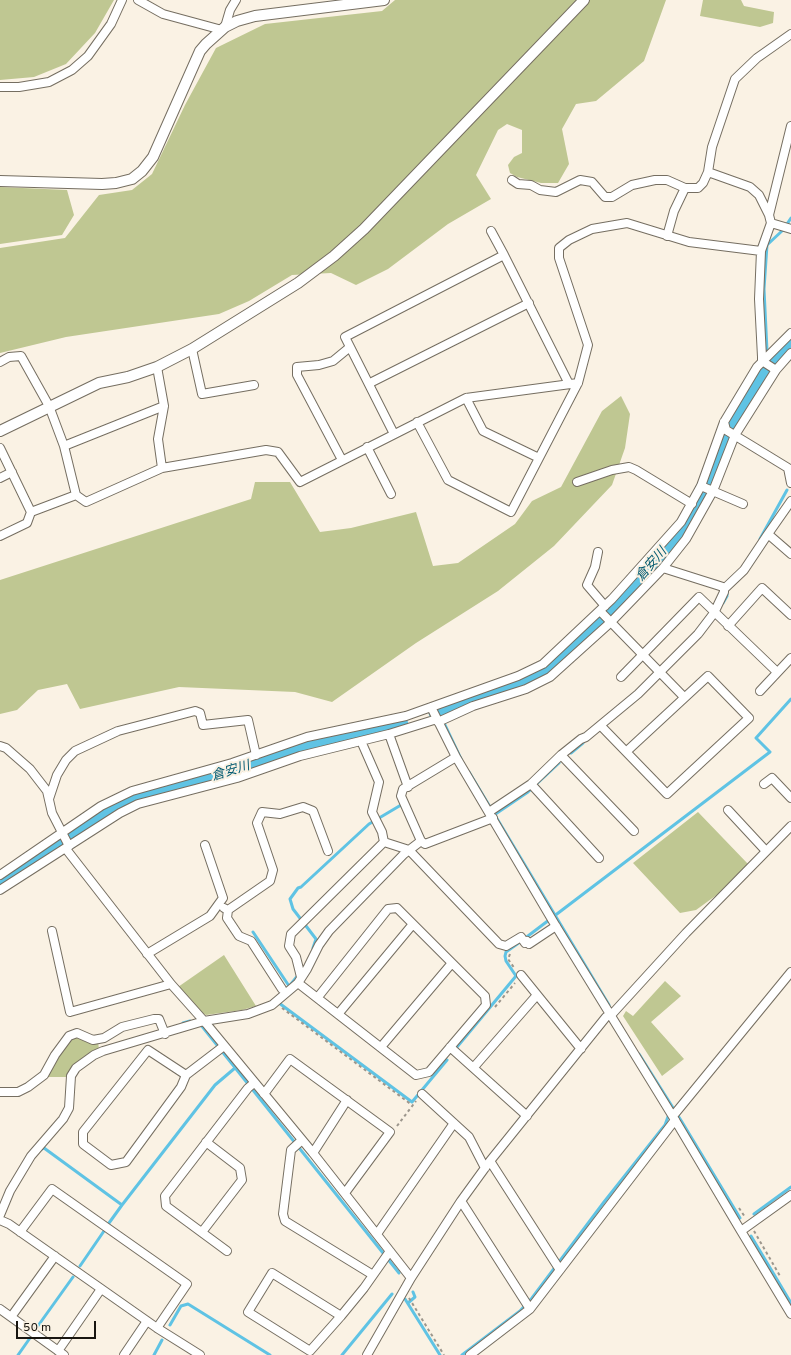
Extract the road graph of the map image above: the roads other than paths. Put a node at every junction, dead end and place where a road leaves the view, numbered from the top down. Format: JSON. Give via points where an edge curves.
{"nodes":[{"id":1,"x":122,"y":0,"type":"edge"},
{"id":2,"x":138,"y":0,"type":"edge"},
{"id":3,"x":236,"y":0,"type":"edge"},
{"id":4,"x":384,"y":0,"type":"edge"},
{"id":5,"x":584,"y":0,"type":"edge"},
{"id":6,"x":224,"y":29,"type":"junction"},
{"id":7,"x":791,"y":34,"type":"edge"},
{"id":8,"x":0,"y":87,"type":"edge"},
{"id":9,"x":791,"y":126,"type":"edge"},
{"id":10,"x":708,"y":172,"type":"junction"},
{"id":11,"x":512,"y":180,"type":"dead end"},
{"id":12,"x":0,"y":181,"type":"edge"},
{"id":13,"x":685,"y":188,"type":"junction"},
{"id":14,"x":770,"y":219,"type":"junction"},
{"id":15,"x":787,"y":228,"type":"edge"},
{"id":16,"x":491,"y":231,"type":"dead end"},
{"id":17,"x":667,"y":236,"type":"junction"},
{"id":18,"x":761,"y":251,"type":"junction"},
{"id":19,"x":504,"y":255,"type":"junction"},
{"id":20,"x":529,"y":303,"type":"junction"},
{"id":21,"x":791,"y":333,"type":"edge"},
{"id":22,"x":350,"y":347,"type":"junction"},
{"id":23,"x":192,"y":349,"type":"junction"},
{"id":24,"x":791,"y":353,"type":"edge"},
{"id":25,"x":764,"y":361,"type":"junction"},
{"id":26,"x":0,"y":362,"type":"edge"},
{"id":27,"x":157,"y":367,"type":"junction"},
{"id":28,"x":775,"y":369,"type":"junction"},
{"id":29,"x":370,"y":383,"type":"junction"},
{"id":30,"x":578,"y":383,"type":"junction"},
{"id":31,"x":570,"y":384,"type":"junction"},
{"id":32,"x":254,"y":385,"type":"dead end"},
{"id":33,"x":466,"y":398,"type":"junction"},
{"id":34,"x":49,"y":406,"type":"junction"},
{"id":35,"x":164,"y":406,"type":"junction"},
{"id":36,"x":417,"y":422,"type":"junction"},
{"id":37,"x":725,"y":426,"type":"junction"},
{"id":38,"x":0,"y":431,"type":"edge"},
{"id":39,"x":394,"y":434,"type":"junction"},
{"id":40,"x":735,"y":435,"type":"junction"},
{"id":41,"x":64,"y":446,"type":"junction"},
{"id":42,"x":367,"y":447,"type":"junction"},
{"id":43,"x":0,"y":448,"type":"edge"},
{"id":44,"x":539,"y":458,"type":"junction"},
{"id":45,"x":342,"y":460,"type":"junction"},
{"id":46,"x":162,"y":468,"type":"junction"},
{"id":47,"x":12,"y":472,"type":"junction"},
{"id":48,"x":0,"y":478,"type":"edge"},
{"id":49,"x":577,"y":482,"type":"dead end"},
{"id":50,"x":791,"y":483,"type":"edge"},
{"id":51,"x":701,"y":486,"type":"junction"},
{"id":52,"x":712,"y":491,"type":"junction"},
{"id":53,"x":391,"y":494,"type":"dead end"},
{"id":54,"x":76,"y":495,"type":"junction"},
{"id":55,"x":791,"y":500,"type":"edge"},
{"id":56,"x":692,"y":504,"type":"junction"},
{"id":57,"x":743,"y":504,"type":"dead end"},
{"id":58,"x":31,"y":512,"type":"junction"},
{"id":59,"x":768,"y":534,"type":"junction"},
{"id":60,"x":0,"y":536,"type":"edge"},
{"id":61,"x":598,"y":552,"type":"dead end"},
{"id":62,"x":791,"y":554,"type":"edge"},
{"id":63,"x":663,"y":568,"type":"junction"},
{"id":64,"x":725,"y":588,"type":"junction"},
{"id":65,"x":714,"y":613,"type":"junction"},
{"id":66,"x":605,"y":614,"type":"junction"},
{"id":67,"x":791,"y":615,"type":"edge"},
{"id":68,"x":728,"y":626,"type":"junction"},
{"id":69,"x":643,"y":654,"type":"junction"},
{"id":70,"x":791,"y":658,"type":"edge"},
{"id":71,"x":777,"y":672,"type":"junction"},
{"id":72,"x":660,"y":674,"type":"junction"},
{"id":73,"x":621,"y":677,"type":"dead end"},
{"id":74,"x":760,"y":691,"type":"dead end"},
{"id":75,"x":684,"y":697,"type":"junction"},
{"id":76,"x":431,"y":707,"type":"junction"},
{"id":77,"x":402,"y":717,"type":"junction"},
{"id":78,"x":437,"y":720,"type":"junction"},
{"id":79,"x":601,"y":726,"type":"junction"},
{"id":80,"x":405,"y":728,"type":"junction"},
{"id":81,"x":389,"y":734,"type":"junction"},
{"id":82,"x":361,"y":741,"type":"junction"},
{"id":83,"x":0,"y":746,"type":"edge"},
{"id":84,"x":627,"y":751,"type":"junction"},
{"id":85,"x":256,"y":755,"type":"junction"},
{"id":86,"x":561,"y":755,"type":"junction"},
{"id":87,"x":456,"y":757,"type":"junction"},
{"id":88,"x":764,"y":784,"type":"dead end"},
{"id":89,"x":533,"y":786,"type":"junction"},
{"id":90,"x":408,"y":787,"type":"junction"},
{"id":91,"x":791,"y":798,"type":"edge"},
{"id":92,"x":49,"y":800,"type":"junction"},
{"id":93,"x":728,"y":810,"type":"dead end"},
{"id":94,"x":492,"y":813,"type":"junction"},
{"id":95,"x":791,"y":826,"type":"edge"},
{"id":96,"x":634,"y":831,"type":"dead end"},
{"id":97,"x":62,"y":832,"type":"junction"},
{"id":98,"x":421,"y":841,"type":"junction"},
{"id":99,"x":384,"y":842,"type":"junction"},
{"id":100,"x":205,"y":845,"type":"dead end"},
{"id":101,"x":67,"y":848,"type":"junction"},
{"id":102,"x":328,"y":851,"type":"dead end"},
{"id":103,"x":766,"y":851,"type":"junction"},
{"id":104,"x":411,"y":852,"type":"junction"},
{"id":105,"x":599,"y":858,"type":"dead end"},
{"id":106,"x":0,"y":875,"type":"edge"},
{"id":107,"x":0,"y":890,"type":"edge"},
{"id":108,"x":218,"y":906,"type":"junction"},
{"id":109,"x":228,"y":910,"type":"junction"},
{"id":110,"x":553,"y":921,"type":"junction"},
{"id":111,"x":413,"y":924,"type":"junction"},
{"id":112,"x":52,"y":931,"type":"dead end"},
{"id":113,"x":147,"y":954,"type":"junction"},
{"id":114,"x":452,"y":963,"type":"junction"},
{"id":115,"x":791,"y":972,"type":"edge"},
{"id":116,"x":521,"y":975,"type":"road end"},
{"id":117,"x":299,"y":976,"type":"junction"},
{"id":118,"x":171,"y":984,"type":"junction"},
{"id":119,"x":282,"y":989,"type":"dead end"},
{"id":120,"x":537,"y":995,"type":"junction"},
{"id":121,"x":318,"y":997,"type":"junction"},
{"id":122,"x":339,"y":1013,"type":"junction"},
{"id":123,"x":610,"y":1015,"type":"junction"},
{"id":124,"x":204,"y":1021,"type":"junction"},
{"id":125,"x":165,"y":1034,"type":"junction"},
{"id":126,"x":134,"y":1042,"type":"junction"},
{"id":127,"x":381,"y":1047,"type":"junction"},
{"id":128,"x":221,"y":1048,"type":"junction"},
{"id":129,"x":450,"y":1048,"type":"junction"},
{"id":130,"x":581,"y":1048,"type":"junction"},
{"id":131,"x":148,"y":1050,"type":"junction"},
{"id":132,"x":474,"y":1067,"type":"junction"},
{"id":133,"x":186,"y":1075,"type":"junction"},
{"id":134,"x":251,"y":1085,"type":"junction"},
{"id":135,"x":0,"y":1092,"type":"edge"},
{"id":136,"x":264,"y":1094,"type":"junction"},
{"id":137,"x":422,"y":1094,"type":"dead end"},
{"id":138,"x":347,"y":1100,"type":"junction"},
{"id":139,"x":673,"y":1114,"type":"junction"},
{"id":140,"x":527,"y":1116,"type":"junction"},
{"id":141,"x":454,"y":1123,"type":"junction"},
{"id":142,"x":206,"y":1142,"type":"junction"},
{"id":143,"x":299,"y":1143,"type":"junction"},
{"id":144,"x":313,"y":1152,"type":"junction"},
{"id":145,"x":490,"y":1161,"type":"junction"},
{"id":146,"x":485,"y":1168,"type":"junction"},
{"id":147,"x":345,"y":1193,"type":"junction"},
{"id":148,"x":791,"y":1195,"type":"edge"},
{"id":149,"x":461,"y":1201,"type":"junction"},
{"id":150,"x":0,"y":1215,"type":"edge"},
{"id":151,"x":0,"y":1220,"type":"edge"},
{"id":152,"x":741,"y":1231,"type":"junction"},
{"id":153,"x":20,"y":1232,"type":"junction"},
{"id":154,"x":202,"y":1232,"type":"junction"},
{"id":155,"x":377,"y":1234,"type":"junction"},
{"id":156,"x":227,"y":1251,"type":"dead end"},
{"id":157,"x":388,"y":1254,"type":"junction"},
{"id":158,"x":55,"y":1256,"type":"junction"},
{"id":159,"x":558,"y":1267,"type":"junction"},
{"id":160,"x":373,"y":1275,"type":"junction"},
{"id":161,"x":411,"y":1278,"type":"junction"},
{"id":162,"x":101,"y":1289,"type":"junction"},
{"id":163,"x":528,"y":1306,"type":"junction"},
{"id":164,"x":0,"y":1309,"type":"edge"},
{"id":165,"x":791,"y":1314,"type":"edge"},
{"id":166,"x":341,"y":1316,"type":"junction"},
{"id":167,"x":11,"y":1317,"type":"junction"},
{"id":168,"x":147,"y":1321,"type":"junction"},
{"id":169,"x":157,"y":1328,"type":"junction"},
{"id":170,"x":61,"y":1353,"type":"edge"},
{"id":171,"x":124,"y":1355,"type":"edge"},
{"id":172,"x":200,"y":1355,"type":"edge"},
{"id":173,"x":367,"y":1355,"type":"edge"},
{"id":174,"x":470,"y":1355,"type":"edge"}],
"edges":[{"from":1,"to":8,"type":"street","via":[[111,24],[88,56],[72,70],[49,82]]},
{"from":2,"to":6,"type":"street","via":[[163,14]]},
{"from":3,"to":6,"type":"street"},
{"from":4,"to":6,"type":"street","via":[[254,16],[237,21]]},
{"from":5,"to":23,"type":"street","via":[[364,229],[334,256],[298,283]]},
{"from":6,"to":12,"type":"street","via":[[206,44],[195,60],[153,156],[138,175],[125,181],[102,184]]},
{"from":7,"to":10,"type":"street","via":[[757,58],[735,79],[712,147]]},
{"from":9,"to":14,"type":"street"},
{"from":10,"to":13,"type":"street","via":[[698,188]]},
{"from":10,"to":14,"type":"street","via":[[750,187],[759,195]]},
{"from":11,"to":13,"type":"street","via":[[540,190],[556,192],[580,180],[592,182],[605,197],[612,197],[632,185],[656,180],[667,180]]},
{"from":13,"to":17,"type":"street","via":[[674,211]]},
{"from":14,"to":15,"type":"street"},
{"from":14,"to":18,"type":"street"},
{"from":16,"to":19,"type":"street"},
{"from":17,"to":18,"type":"street","via":[[689,242]]},
{"from":17,"to":30,"type":"street","via":[[627,223],[592,229],[559,248],[558,258],[588,345]]},
{"from":18,"to":25,"type":"street","via":[[759,299]]},
{"from":19,"to":20,"type":"street"},
{"from":19,"to":22,"type":"street","via":[[345,337]]},
{"from":20,"to":29,"type":"street"},
{"from":20,"to":31,"type":"street"},
{"from":21,"to":25,"type":"street"},
{"from":22,"to":29,"type":"street"},
{"from":22,"to":45,"type":"street","via":[[333,361],[297,367],[296,375]]},
{"from":23,"to":27,"type":"street"},
{"from":23,"to":32,"type":"street","via":[[202,394]]},
{"from":24,"to":28,"type":"street"},
{"from":25,"to":28,"type":"street"},
{"from":25,"to":37,"type":"street"},
{"from":26,"to":34,"type":"street","via":[[9,357],[21,356]]},
{"from":27,"to":34,"type":"street","via":[[99,383]]},
{"from":27,"to":35,"type":"street"},
{"from":28,"to":40,"type":"street"},
{"from":29,"to":39,"type":"street"},
{"from":30,"to":31,"type":"street"},
{"from":30,"to":44,"type":"street"},
{"from":31,"to":33,"type":"street"},
{"from":33,"to":36,"type":"street"},
{"from":33,"to":44,"type":"street","via":[[483,431]]},
{"from":34,"to":38,"type":"street"},
{"from":34,"to":41,"type":"street"},
{"from":35,"to":41,"type":"street"},
{"from":35,"to":46,"type":"street","via":[[158,439]]},
{"from":36,"to":39,"type":"street"},
{"from":36,"to":44,"type":"street","via":[[448,480],[511,512]]},
{"from":37,"to":40,"type":"street"},
{"from":37,"to":51,"type":"street"},
{"from":39,"to":42,"type":"street"},
{"from":40,"to":50,"type":"street","via":[[788,468]]},
{"from":40,"to":52,"type":"street"},
{"from":41,"to":54,"type":"street"},
{"from":42,"to":45,"type":"street"},
{"from":42,"to":53,"type":"street"},
{"from":43,"to":47,"type":"street"},
{"from":45,"to":46,"type":"street","via":[[300,482],[278,452],[266,450]]},
{"from":46,"to":54,"type":"street","via":[[86,502]]},
{"from":47,"to":48,"type":"street"},
{"from":47,"to":58,"type":"street"},
{"from":49,"to":56,"type":"street","via":[[629,467]]},
{"from":51,"to":52,"type":"street"},
{"from":51,"to":56,"type":"street"},
{"from":52,"to":57,"type":"street"},
{"from":52,"to":63,"type":"street","via":[[686,538]]},
{"from":54,"to":58,"type":"street"},
{"from":55,"to":59,"type":"street"},
{"from":56,"to":66,"type":"street","via":[[681,522]]},
{"from":58,"to":60,"type":"street","via":[[27,523]]},
{"from":59,"to":62,"type":"street"},
{"from":59,"to":64,"type":"street","via":[[748,565]]},
{"from":61,"to":66,"type":"street","via":[[587,585]]},
{"from":63,"to":64,"type":"street"},
{"from":63,"to":66,"type":"street"},
{"from":64,"to":65,"type":"street"},
{"from":65,"to":68,"type":"street"},
{"from":65,"to":69,"type":"street","via":[[699,597]]},
{"from":65,"to":72,"type":"street"},
{"from":66,"to":69,"type":"street"},
{"from":66,"to":76,"type":"street","via":[[534,669]]},
{"from":66,"to":78,"type":"street","via":[[567,663],[545,680]]},
{"from":67,"to":68,"type":"street","via":[[762,588]]},
{"from":68,"to":71,"type":"street"},
{"from":69,"to":72,"type":"street"},
{"from":69,"to":73,"type":"street"},
{"from":70,"to":71,"type":"street"},
{"from":71,"to":74,"type":"street"},
{"from":72,"to":75,"type":"street"},
{"from":72,"to":79,"type":"street"},
{"from":75,"to":84,"type":"street"},
{"from":75,"to":84,"type":"street","via":[[708,676],[749,718],[667,794]]},
{"from":76,"to":77,"type":"street"},
{"from":76,"to":78,"type":"street"},
{"from":77,"to":80,"type":"street"},
{"from":77,"to":85,"type":"street","via":[[307,737]]},
{"from":78,"to":80,"type":"street"},
{"from":78,"to":87,"type":"street"},
{"from":79,"to":84,"type":"street"},
{"from":79,"to":86,"type":"street"},
{"from":80,"to":81,"type":"street"},
{"from":81,"to":82,"type":"street"},
{"from":81,"to":90,"type":"street"},
{"from":82,"to":99,"type":"street","via":[[378,782],[372,812]]},
{"from":82,"to":101,"type":"street","via":[[316,751],[237,778],[138,804]]},
{"from":83,"to":92,"type":"street","via":[[30,768],[47,791]]},
{"from":85,"to":92,"type":"street","via":[[248,720],[203,725],[200,713],[195,711],[118,731],[75,751],[57,775]]},
{"from":85,"to":97,"type":"street","via":[[132,791],[101,806]]},
{"from":86,"to":89,"type":"street"},
{"from":86,"to":96,"type":"street"},
{"from":87,"to":90,"type":"street"},
{"from":87,"to":94,"type":"street"},
{"from":88,"to":91,"type":"street","via":[[772,778]]},
{"from":89,"to":94,"type":"street"},
{"from":89,"to":105,"type":"street"},
{"from":90,"to":98,"type":"street","via":[[403,789],[401,796]]},
{"from":92,"to":97,"type":"street","via":[[52,813]]},
{"from":93,"to":103,"type":"street"},
{"from":94,"to":98,"type":"street","via":[[425,844]]},
{"from":94,"to":110,"type":"street"},
{"from":95,"to":103,"type":"street"},
{"from":97,"to":101,"type":"street"},
{"from":97,"to":106,"type":"street"},
{"from":98,"to":104,"type":"street"},
{"from":99,"to":104,"type":"street"},
{"from":99,"to":117,"type":"street","via":[[291,934],[289,946],[296,957]]},
{"from":100,"to":108,"type":"street","via":[[223,898]]},
{"from":101,"to":107,"type":"street"},
{"from":101,"to":113,"type":"street"},
{"from":102,"to":109,"type":"street","via":[[313,811],[303,807],[280,814],[262,812],[256,823],[273,870],[270,881]]},
{"from":103,"to":123,"type":"street"},
{"from":104,"to":110,"type":"street","via":[[499,944],[506,946],[521,937],[529,944]]},
{"from":104,"to":117,"type":"street","via":[[374,883],[329,931],[307,969]]},
{"from":108,"to":109,"type":"street"},
{"from":108,"to":113,"type":"street","via":[[210,916]]},
{"from":109,"to":119,"type":"street","via":[[227,918],[239,936],[251,941]]},
{"from":110,"to":123,"type":"street"},
{"from":111,"to":114,"type":"street"},
{"from":111,"to":121,"type":"street","via":[[397,908],[388,909]]},
{"from":111,"to":122,"type":"street"},
{"from":112,"to":118,"type":"street","via":[[70,1012]]},
{"from":113,"to":118,"type":"street"},
{"from":114,"to":127,"type":"street"},
{"from":114,"to":129,"type":"street","via":[[484,996],[486,1005]]},
{"from":115,"to":139,"type":"street"},
{"from":116,"to":120,"type":"street"},
{"from":117,"to":121,"type":"street"},
{"from":117,"to":124,"type":"street","via":[[276,1003],[264,1009]]},
{"from":118,"to":124,"type":"street"},
{"from":120,"to":130,"type":"street"},
{"from":120,"to":132,"type":"street"},
{"from":121,"to":122,"type":"street"},
{"from":122,"to":127,"type":"street"},
{"from":123,"to":130,"type":"street"},
{"from":123,"to":139,"type":"street"},
{"from":124,"to":125,"type":"street"},
{"from":124,"to":128,"type":"street"},
{"from":125,"to":126,"type":"street"},
{"from":125,"to":135,"type":"street","via":[[158,1019],[122,1027],[104,1038],[93,1040],[77,1033],[69,1036],[55,1054],[44,1075],[18,1092]]},
{"from":126,"to":131,"type":"street"},
{"from":126,"to":150,"type":"street","via":[[94,1055],[76,1068],[71,1076],[69,1108],[63,1119],[31,1156],[10,1191]]},
{"from":127,"to":129,"type":"street","via":[[416,1075],[429,1072]]},
{"from":128,"to":133,"type":"street"},
{"from":128,"to":134,"type":"street"},
{"from":129,"to":132,"type":"street"},
{"from":130,"to":140,"type":"street"},
{"from":131,"to":133,"type":"street"},
{"from":131,"to":133,"type":"street","via":[[83,1132],[83,1144],[111,1165],[126,1162]]},
{"from":132,"to":140,"type":"street"},
{"from":134,"to":136,"type":"street"},
{"from":134,"to":142,"type":"street"},
{"from":136,"to":138,"type":"street","via":[[290,1059]]},
{"from":136,"to":143,"type":"street"},
{"from":137,"to":141,"type":"street"},
{"from":138,"to":144,"type":"street"},
{"from":138,"to":147,"type":"street","via":[[390,1132]]},
{"from":139,"to":152,"type":"street"},
{"from":139,"to":159,"type":"street"},
{"from":140,"to":145,"type":"street"},
{"from":141,"to":146,"type":"street","via":[[469,1137]]},
{"from":141,"to":155,"type":"street"},
{"from":142,"to":154,"type":"street","via":[[240,1168],[242,1180]]},
{"from":142,"to":154,"type":"street","via":[[165,1196],[166,1206]]},
{"from":143,"to":144,"type":"street"},
{"from":143,"to":160,"type":"street","via":[[291,1150],[283,1214],[285,1221]]},
{"from":144,"to":147,"type":"street"},
{"from":145,"to":146,"type":"street"},
{"from":145,"to":159,"type":"street"},
{"from":146,"to":149,"type":"street"},
{"from":147,"to":155,"type":"street"},
{"from":148,"to":152,"type":"street"},
{"from":149,"to":161,"type":"street"},
{"from":149,"to":163,"type":"street"},
{"from":151,"to":153,"type":"street"},
{"from":152,"to":165,"type":"street"},
{"from":153,"to":158,"type":"street"},
{"from":153,"to":169,"type":"street","via":[[52,1189],[187,1284]]},
{"from":154,"to":156,"type":"street"},
{"from":155,"to":157,"type":"street"},
{"from":157,"to":160,"type":"street"},
{"from":157,"to":161,"type":"street"},
{"from":158,"to":162,"type":"street"},
{"from":158,"to":167,"type":"street"},
{"from":159,"to":163,"type":"street"},
{"from":160,"to":166,"type":"street"},
{"from":161,"to":173,"type":"street"},
{"from":162,"to":168,"type":"street"},
{"from":162,"to":170,"type":"street"},
{"from":163,"to":174,"type":"street"},
{"from":164,"to":167,"type":"street"},
{"from":166,"to":166,"type":"street","via":[[310,1352],[248,1312],[272,1273]]},
{"from":167,"to":170,"type":"street"},
{"from":168,"to":169,"type":"street"},
{"from":168,"to":171,"type":"street"},
{"from":169,"to":172,"type":"street"}]}
